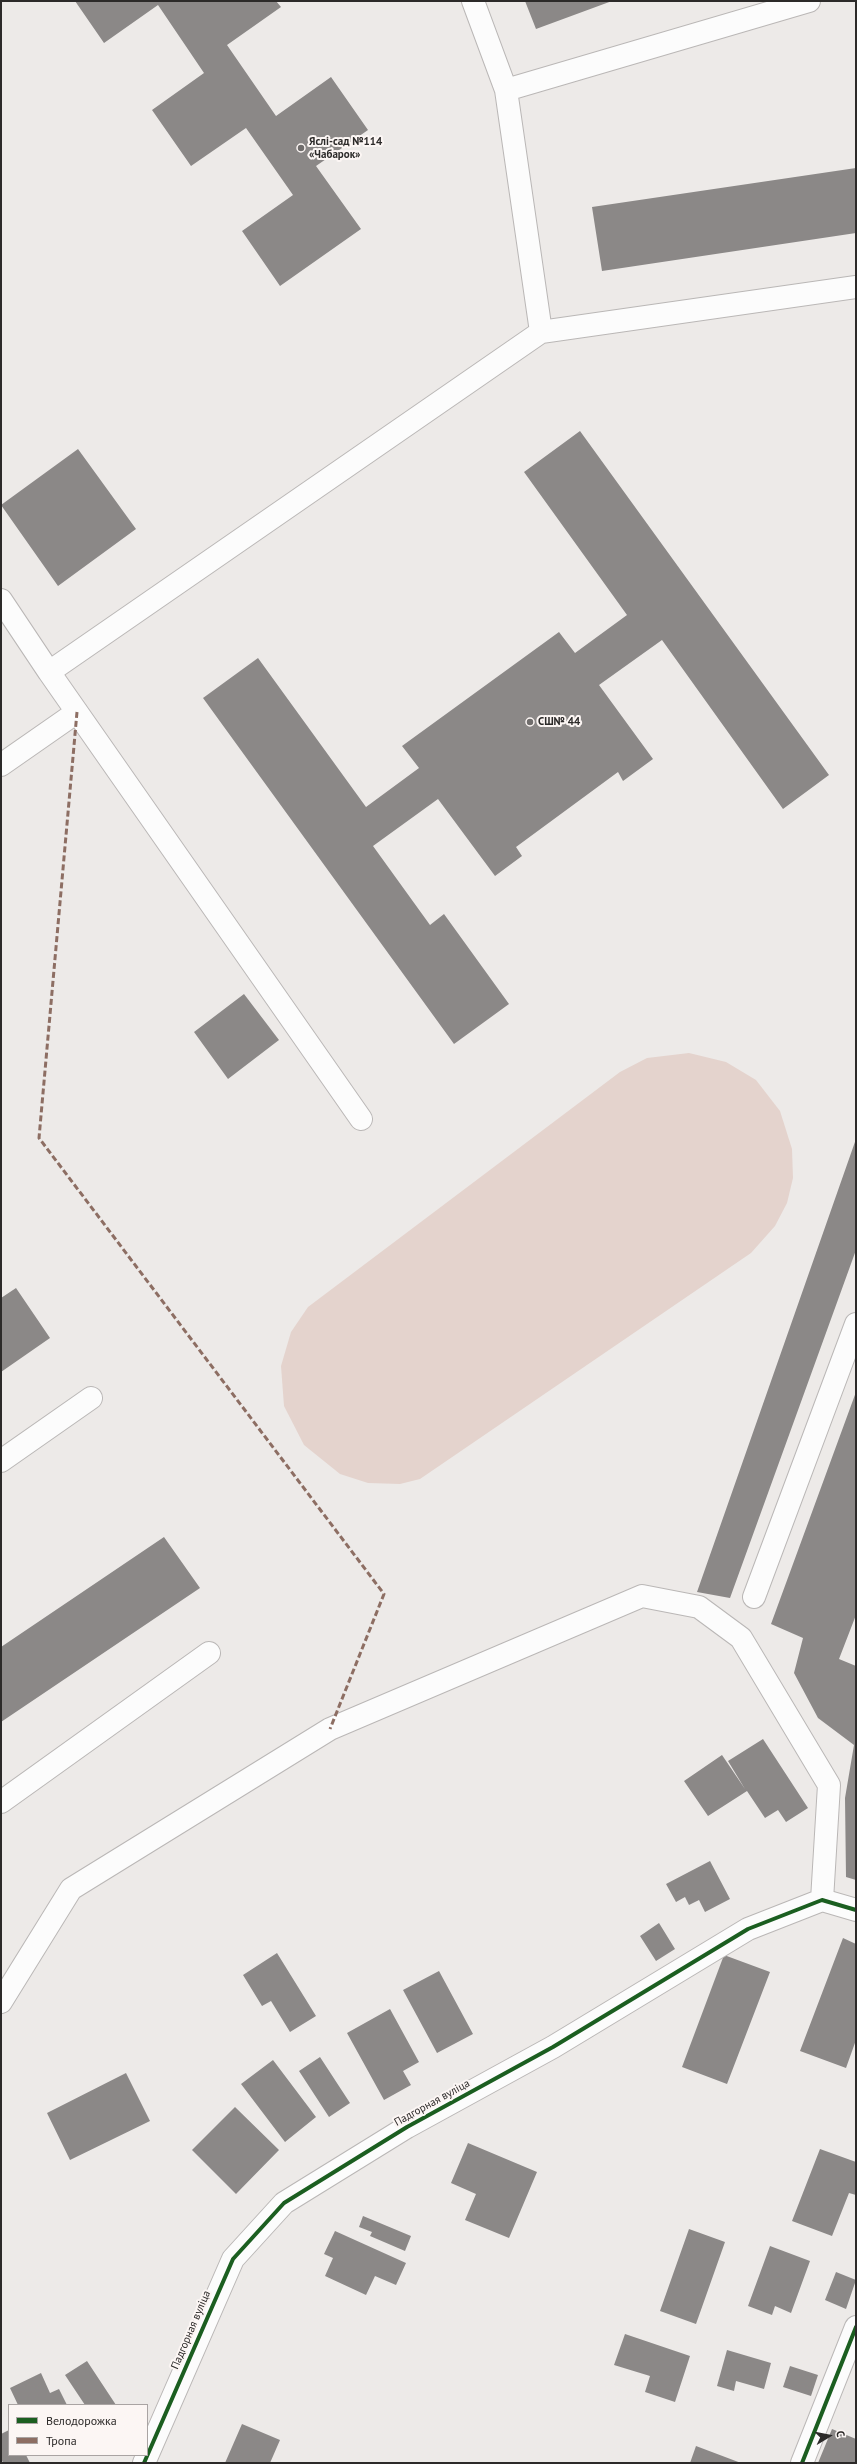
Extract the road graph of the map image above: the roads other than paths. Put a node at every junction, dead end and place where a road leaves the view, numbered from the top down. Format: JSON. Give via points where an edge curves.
{"nodes":[{"id":1,"x":473,"y":1,"type":"edge"},
{"id":2,"x":809,"y":1,"type":"edge"},
{"id":3,"x":506,"y":90,"type":"junction"},
{"id":4,"x":856,"y":287,"type":"edge"},
{"id":5,"x":541,"y":332,"type":"junction"},
{"id":6,"x":1,"y":600,"type":"edge"},
{"id":7,"x":49,"y":672,"type":"junction"},
{"id":8,"x":77,"y":712,"type":"junction"},
{"id":9,"x":1,"y":765,"type":"edge"},
{"id":10,"x":361,"y":1119,"type":"dead end"},
{"id":11,"x":856,"y":1324,"type":"edge"},
{"id":12,"x":91,"y":1398,"type":"dead end"},
{"id":13,"x":1,"y":1461,"type":"edge"},
{"id":14,"x":754,"y":1597,"type":"dead end"},
{"id":15,"x":209,"y":1653,"type":"dead end"},
{"id":16,"x":1,"y":1802,"type":"edge"},
{"id":17,"x":822,"y":1900,"type":"junction"},
{"id":18,"x":856,"y":1910,"type":"edge"},
{"id":19,"x":1,"y":2002,"type":"edge"},
{"id":20,"x":856,"y":2327,"type":"edge"},
{"id":21,"x":148,"y":2454,"type":"edge"},
{"id":22,"x":802,"y":2463,"type":"edge"}],
"edges":[{"from":1,"to":3,"type":"street"},
{"from":2,"to":3,"type":"street"},
{"from":3,"to":5,"type":"street"},
{"from":4,"to":5,"type":"street"},
{"from":5,"to":7,"type":"street"},
{"from":6,"to":7,"type":"street"},
{"from":7,"to":8,"type":"street"},
{"from":8,"to":9,"type":"street"},
{"from":8,"to":10,"type":"street"},
{"from":11,"to":14,"type":"street"},
{"from":12,"to":13,"type":"street"},
{"from":15,"to":16,"type":"street"},
{"from":17,"to":18,"type":"street"},
{"from":17,"to":19,"type":"street","via":[[829,1785],[825,1778],[742,1638],[699,1607],[642,1596],[330,1729],[71,1889]]},
{"from":17,"to":21,"type":"street","name":"Падгорная вуліца","via":[[748,1929],[553,2046],[407,2127],[284,2203],[232,2259]]},
{"from":20,"to":22,"type":"street"}]}
